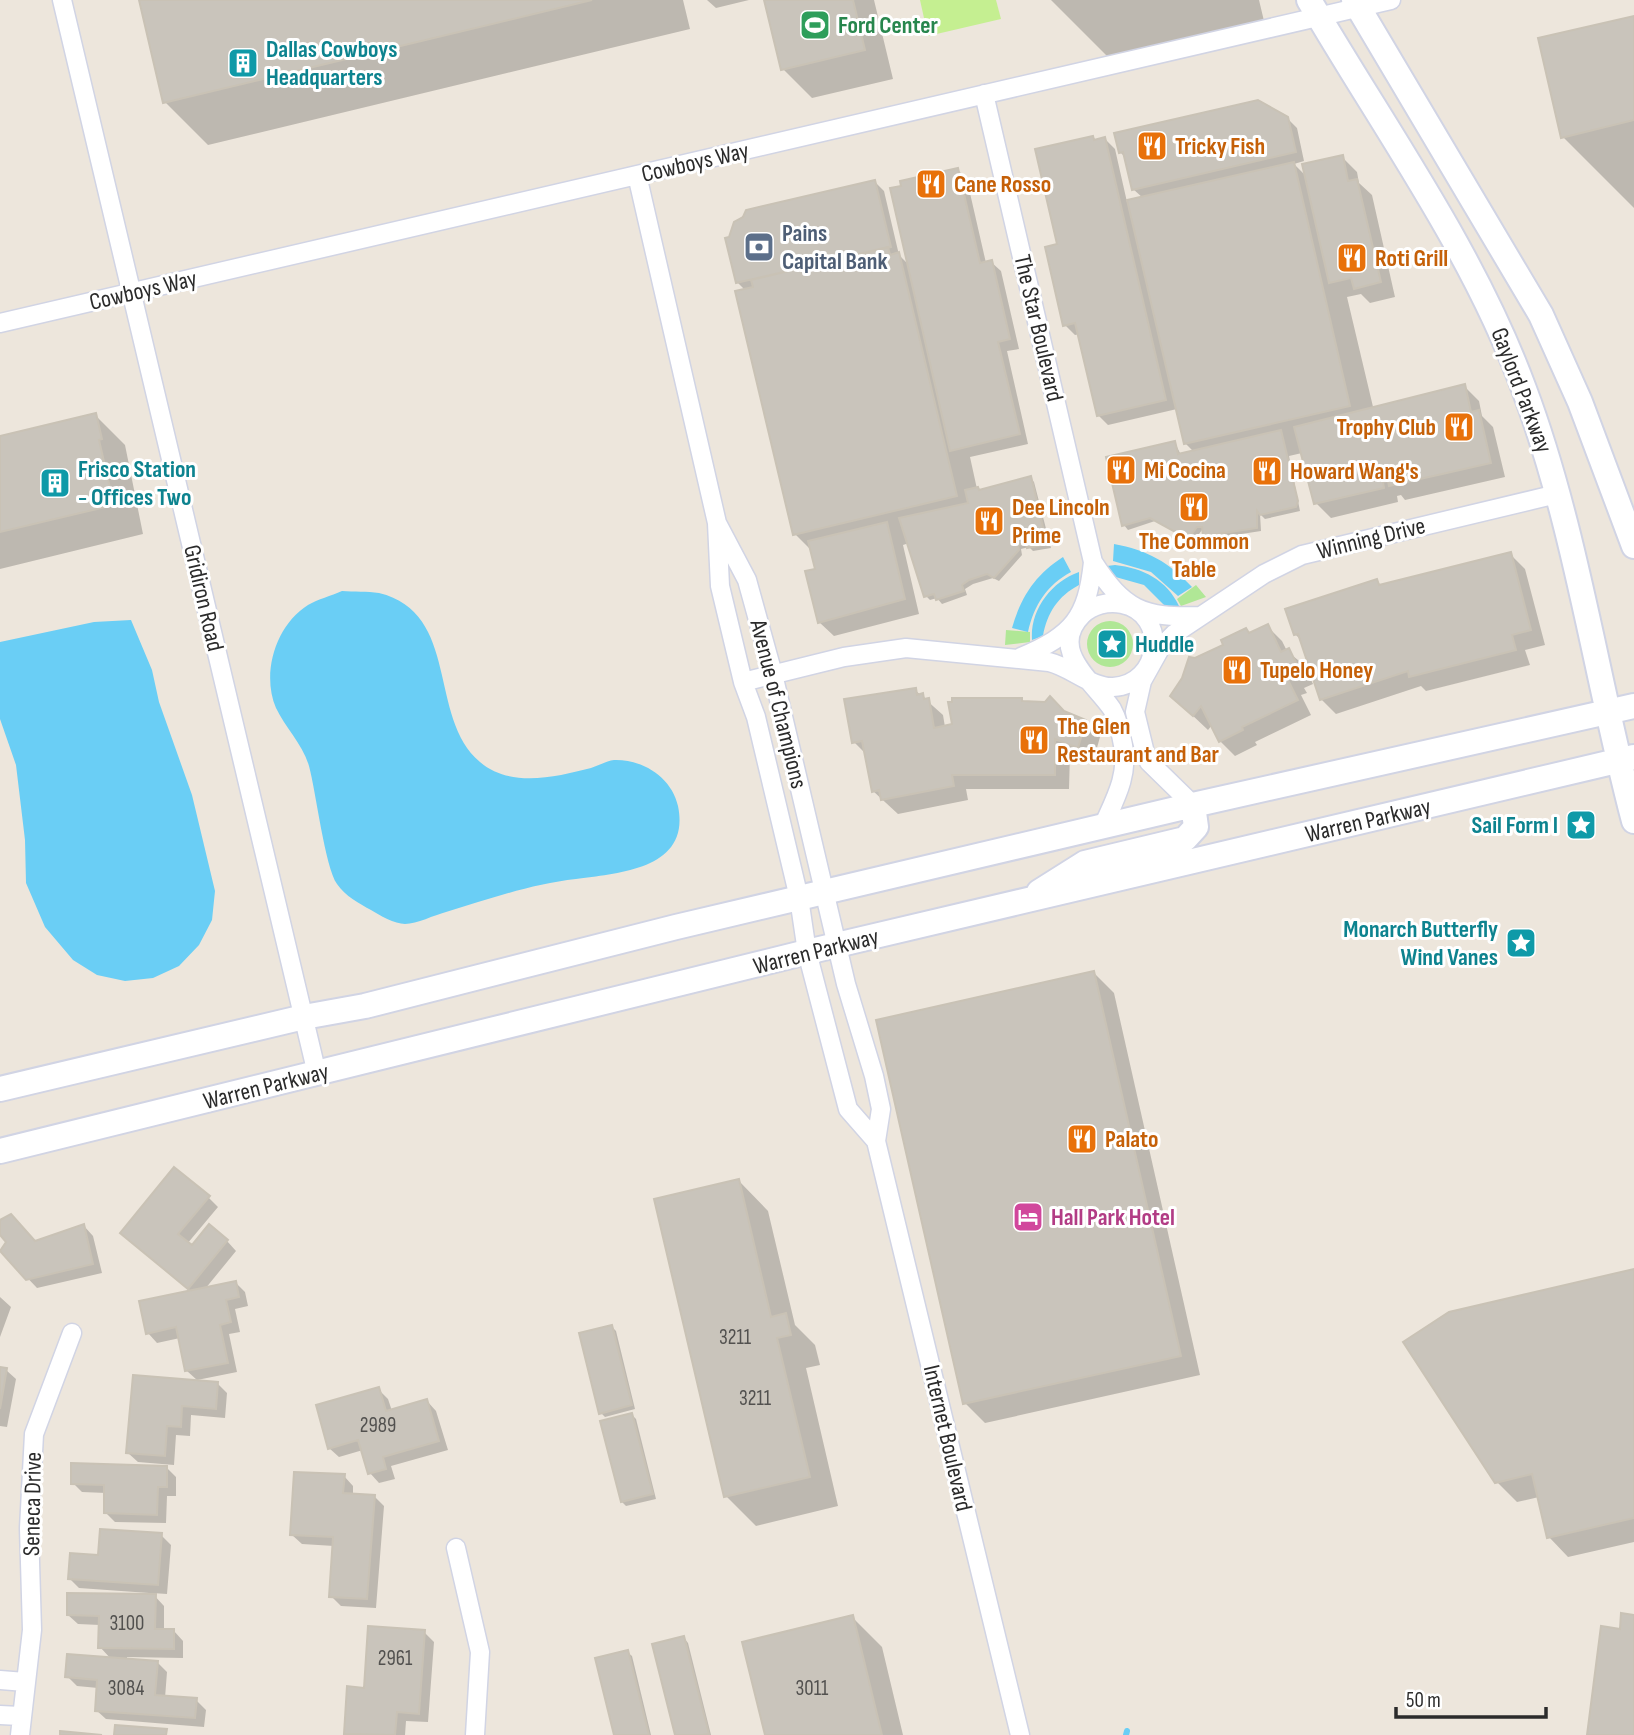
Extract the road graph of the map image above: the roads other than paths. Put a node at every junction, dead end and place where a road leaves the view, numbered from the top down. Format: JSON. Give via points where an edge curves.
{"nodes":[{"id":1,"x":62,"y":0,"type":"edge"},
{"id":2,"x":1391,"y":0,"type":"edge"},
{"id":3,"x":1356,"y":4,"type":"edge"},
{"id":4,"x":1314,"y":8,"type":"edge"},
{"id":5,"x":984,"y":94,"type":"junction"},
{"id":6,"x":638,"y":175,"type":"junction"},
{"id":7,"x":1512,"y":263,"type":"junction"},
{"id":8,"x":1477,"y":284,"type":"junction"},
{"id":9,"x":132,"y":293,"type":"junction"},
{"id":10,"x":0,"y":323,"type":"edge"},
{"id":11,"x":1557,"y":494,"type":"junction"},
{"id":12,"x":717,"y":523,"type":"junction"},
{"id":13,"x":1634,"y":546,"type":"edge"},
{"id":14,"x":1093,"y":562,"type":"junction"},
{"id":15,"x":1133,"y":608,"type":"junction"},
{"id":16,"x":1199,"y":616,"type":"junction"},
{"id":17,"x":1077,"y":621,"type":"junction"},
{"id":18,"x":1021,"y":657,"type":"junction"},
{"id":19,"x":1151,"y":662,"type":"junction"},
{"id":20,"x":773,"y":674,"type":"junction"},
{"id":21,"x":1087,"y":679,"type":"junction"},
{"id":22,"x":743,"y":682,"type":"junction"},
{"id":23,"x":1634,"y":706,"type":"edge"},
{"id":24,"x":1608,"y":712,"type":"junction"},
{"id":25,"x":1138,"y":725,"type":"junction"},
{"id":26,"x":1119,"y":728,"type":"junction"},
{"id":27,"x":1626,"y":759,"type":"edge"},
{"id":28,"x":1193,"y":804,"type":"junction"},
{"id":29,"x":1634,"y":821,"type":"edge"},
{"id":30,"x":1103,"y":826,"type":"junction"},
{"id":31,"x":826,"y":891,"type":"junction"},
{"id":32,"x":799,"y":898,"type":"junction"},
{"id":33,"x":1027,"y":900,"type":"junction"},
{"id":34,"x":837,"y":945,"type":"junction"},
{"id":35,"x":807,"y":952,"type":"junction"},
{"id":36,"x":304,"y":1017,"type":"junction"},
{"id":37,"x":317,"y":1074,"type":"junction"},
{"id":38,"x":0,"y":1089,"type":"edge"},
{"id":39,"x":876,"y":1141,"type":"junction"},
{"id":40,"x":0,"y":1151,"type":"edge"},
{"id":41,"x":72,"y":1333,"type":"dead end"},
{"id":42,"x":456,"y":1548,"type":"dead end"},
{"id":43,"x":0,"y":1679,"type":"edge"},
{"id":44,"x":25,"y":1682,"type":"junction"},
{"id":45,"x":0,"y":1715,"type":"edge"},
{"id":46,"x":20,"y":1726,"type":"edge"},
{"id":47,"x":475,"y":1735,"type":"edge"},
{"id":48,"x":1020,"y":1735,"type":"edge"}],
"edges":[{"from":1,"to":9,"type":"street","name":"Gridiron Road"},
{"from":2,"to":3,"type":"street","name":"Cowboys Way"},
{"from":3,"to":4,"type":"street","name":"Cowboys Way"},
{"from":3,"to":7,"type":"main road","name":"Gaylord Parkway"},
{"from":4,"to":5,"type":"street","name":"Cowboys Way"},
{"from":4,"to":8,"type":"main road","name":"Gaylord Parkway"},
{"from":5,"to":6,"type":"street","name":"Cowboys Way"},
{"from":5,"to":14,"type":"street","name":"The Star Boulevard"},
{"from":6,"to":9,"type":"street","name":"Cowboys Way"},
{"from":6,"to":12,"type":"street","name":"Avenue of Champions"},
{"from":7,"to":8,"type":"main road"},
{"from":7,"to":13,"type":"main road","name":"Gaylord Parkway","via":[[1575,389]]},
{"from":8,"to":11,"type":"main road","name":"Gaylord Parkway","via":[[1524,387]]},
{"from":9,"to":10,"type":"street","name":"Cowboys Way"},
{"from":9,"to":36,"type":"street","name":"Gridiron Road"},
{"from":11,"to":16,"type":"street","name":"Winning Drive","via":[[1302,555]]},
{"from":11,"to":24,"type":"main road","name":"Gaylord Parkway"},
{"from":12,"to":20,"type":"street","name":"Avenue of Champions","via":[[747,580]]},
{"from":12,"to":22,"type":"street","name":"Avenue of Champions","via":[[720,586]]},
{"from":14,"to":15,"type":"street","name":"The Star Boulevard","via":[[1110,588]]},
{"from":14,"to":17,"type":"street","name":"The Star Boulevard","via":[[1088,597]]},
{"from":15,"to":16,"type":"street","via":[[1160,617]]},
{"from":15,"to":17,"type":"street","via":[[1103,604]]},
{"from":15,"to":19,"type":"street","via":[[1153,635]]},
{"from":16,"to":19,"type":"street","name":"Winning Drive","via":[[1168,639]]},
{"from":17,"to":18,"type":"street","via":[[1053,643]]},
{"from":17,"to":21,"type":"street","via":[[1071,655]]},
{"from":18,"to":20,"type":"street","via":[[906,648]]},
{"from":18,"to":21,"type":"street","via":[[1060,665]]},
{"from":19,"to":21,"type":"street","via":[[1136,680],[1123,686],[1107,687]]},
{"from":19,"to":25,"type":"street","via":[[1137,693]]},
{"from":20,"to":22,"type":"street"},
{"from":20,"to":31,"type":"street","name":"Avenue of Champions"},
{"from":21,"to":26,"type":"street","via":[[1111,708]]},
{"from":22,"to":32,"type":"street","name":"Avenue of Champions","via":[[756,717]]},
{"from":23,"to":24,"type":"main road"},
{"from":24,"to":27,"type":"main road","name":"Gaylord Parkway"},
{"from":24,"to":28,"type":"main road"},
{"from":25,"to":26,"type":"street"},
{"from":25,"to":28,"type":"street","via":[[1149,762]]},
{"from":26,"to":30,"type":"street","via":[[1124,778]]},
{"from":27,"to":29,"type":"main road","name":"Gaylord Parkway"},
{"from":27,"to":33,"type":"main road","name":"Warren Parkway"},
{"from":28,"to":30,"type":"main road"},
{"from":28,"to":33,"type":"main road","via":[[1196,827],[1185,839],[1085,863]]},
{"from":30,"to":31,"type":"main road"},
{"from":31,"to":32,"type":"main road"},
{"from":31,"to":34,"type":"street","name":"Internet Boulevard"},
{"from":32,"to":35,"type":"street","name":"Internet Boulevard"},
{"from":32,"to":36,"type":"main road","via":[[365,1006]]},
{"from":33,"to":34,"type":"main road","name":"Warren Parkway"},
{"from":34,"to":35,"type":"main road","name":"Warren Parkway"},
{"from":34,"to":39,"type":"street","name":"Internet Boulevard","via":[[881,1109]]},
{"from":35,"to":37,"type":"main road","name":"Warren Parkway"},
{"from":35,"to":39,"type":"street","name":"Internet Boulevard","via":[[848,1109]]},
{"from":36,"to":37,"type":"street","name":"Gridiron Road"},
{"from":36,"to":38,"type":"main road"},
{"from":37,"to":40,"type":"main road","name":"Warren Parkway"},
{"from":39,"to":48,"type":"street","name":"Internet Boulevard"},
{"from":41,"to":44,"type":"street","name":"Seneca Drive","via":[[34,1434],[29,1528],[32,1630]]},
{"from":42,"to":47,"type":"street","via":[[480,1651]]},
{"from":43,"to":44,"type":"street"},
{"from":44,"to":46,"type":"street","name":"Seneca Drive"},
{"from":45,"to":46,"type":"street","name":"Seneca Drive"}]}
